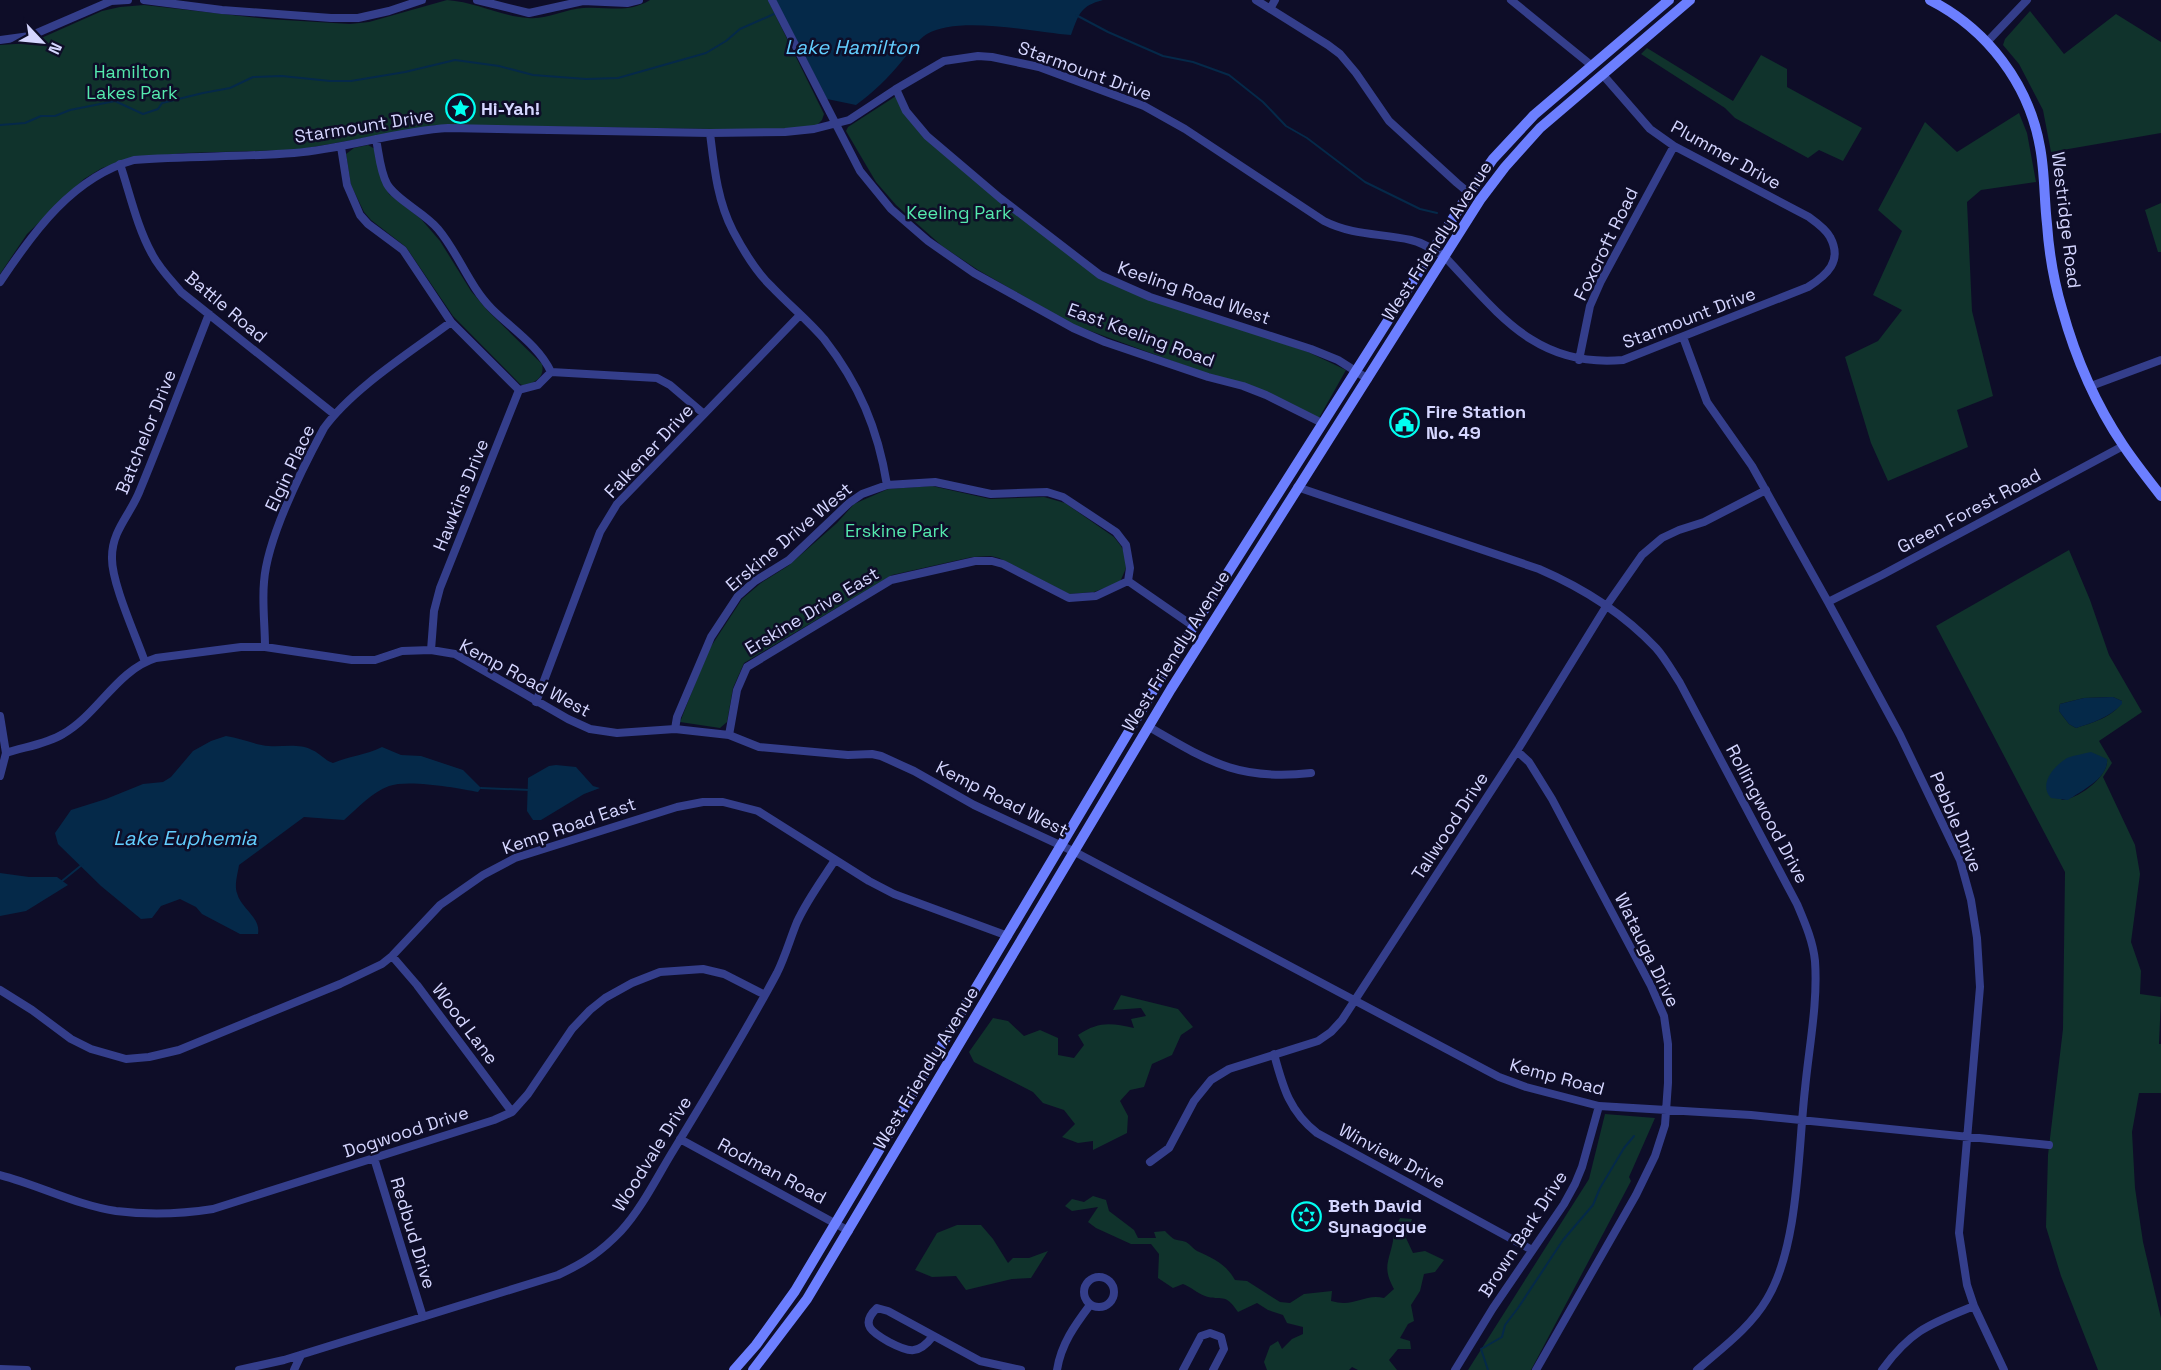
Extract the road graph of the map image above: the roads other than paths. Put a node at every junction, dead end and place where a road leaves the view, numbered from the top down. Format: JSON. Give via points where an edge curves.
{"nodes":[{"id":1,"x":128,"y":0,"type":"edge"},
{"id":2,"x":144,"y":0,"type":"edge"},
{"id":3,"x":422,"y":0,"type":"edge"},
{"id":4,"x":477,"y":0,"type":"edge"},
{"id":5,"x":639,"y":0,"type":"edge"},
{"id":6,"x":772,"y":0,"type":"edge"},
{"id":7,"x":1256,"y":0,"type":"edge"},
{"id":8,"x":1275,"y":0,"type":"edge"},
{"id":9,"x":1511,"y":0,"type":"edge"},
{"id":10,"x":1669,"y":0,"type":"edge"},
{"id":11,"x":1690,"y":0,"type":"edge"},
{"id":12,"x":1930,"y":0,"type":"edge"},
{"id":13,"x":2027,"y":0,"type":"edge"},
{"id":14,"x":110,"y":1,"type":"edge"},
{"id":15,"x":601,"y":1,"type":"edge"},
{"id":16,"x":1270,"y":9,"type":"junction"},
{"id":17,"x":0,"y":40,"type":"edge"},
{"id":18,"x":1987,"y":42,"type":"junction"},
{"id":19,"x":1591,"y":66,"type":"junction"},
{"id":20,"x":1603,"y":75,"type":"junction"},
{"id":21,"x":896,"y":89,"type":"junction"},
{"id":22,"x":835,"y":124,"type":"junction"},
{"id":23,"x":710,"y":133,"type":"junction"},
{"id":24,"x":376,"y":139,"type":"junction"},
{"id":25,"x":1674,"y":146,"type":"junction"},
{"id":26,"x":341,"y":147,"type":"junction"},
{"id":27,"x":120,"y":164,"type":"junction"},
{"id":28,"x":1469,"y":193,"type":"junction"},
{"id":29,"x":1432,"y":249,"type":"junction"},
{"id":30,"x":1835,"y":255,"type":"joint"},
{"id":31,"x":1445,"y":257,"type":"junction"},
{"id":32,"x":0,"y":282,"type":"edge"},
{"id":33,"x":209,"y":314,"type":"junction"},
{"id":34,"x":800,"y":315,"type":"junction"},
{"id":35,"x":451,"y":322,"type":"junction"},
{"id":36,"x":1683,"y":337,"type":"junction"},
{"id":37,"x":1580,"y":360,"type":"junction"},
{"id":38,"x":2161,"y":360,"type":"edge"},
{"id":39,"x":1355,"y":371,"type":"junction"},
{"id":40,"x":551,"y":372,"type":"junction"},
{"id":41,"x":1368,"y":379,"type":"junction"},
{"id":42,"x":2091,"y":386,"type":"junction"},
{"id":43,"x":519,"y":390,"type":"junction"},
{"id":44,"x":334,"y":414,"type":"junction"},
{"id":45,"x":704,"y":414,"type":"junction"},
{"id":46,"x":1322,"y":423,"type":"junction"},
{"id":47,"x":2123,"y":446,"type":"junction"},
{"id":48,"x":887,"y":484,"type":"junction"},
{"id":49,"x":1297,"y":487,"type":"junction"},
{"id":50,"x":1766,"y":490,"type":"junction"},
{"id":51,"x":2161,"y":496,"type":"edge"},
{"id":52,"x":1128,"y":581,"type":"junction"},
{"id":53,"x":1828,"y":602,"type":"junction"},
{"id":54,"x":1607,"y":605,"type":"junction"},
{"id":55,"x":1193,"y":626,"type":"junction"},
{"id":56,"x":266,"y":647,"type":"junction"},
{"id":57,"x":431,"y":650,"type":"junction"},
{"id":58,"x":145,"y":662,"type":"junction"},
{"id":59,"x":536,"y":702,"type":"junction"},
{"id":60,"x":0,"y":716,"type":"edge"},
{"id":61,"x":1149,"y":727,"type":"junction"},
{"id":62,"x":675,"y":729,"type":"junction"},
{"id":63,"x":729,"y":735,"type":"junction"},
{"id":64,"x":1517,"y":751,"type":"junction"},
{"id":65,"x":6,"y":753,"type":"junction"},
{"id":66,"x":1311,"y":773,"type":"dead end"},
{"id":67,"x":0,"y":776,"type":"edge"},
{"id":68,"x":1061,"y":846,"type":"junction"},
{"id":69,"x":1075,"y":852,"type":"junction"},
{"id":70,"x":836,"y":860,"type":"junction"},
{"id":71,"x":1008,"y":936,"type":"junction"},
{"id":72,"x":392,"y":956,"type":"junction"},
{"id":73,"x":0,"y":990,"type":"edge"},
{"id":74,"x":765,"y":995,"type":"junction"},
{"id":75,"x":1355,"y":1002,"type":"junction"},
{"id":76,"x":1274,"y":1054,"type":"junction"},
{"id":77,"x":1599,"y":1106,"type":"junction"},
{"id":78,"x":1666,"y":1111,"type":"junction"},
{"id":79,"x":512,"y":1112,"type":"junction"},
{"id":80,"x":1801,"y":1121,"type":"junction"},
{"id":81,"x":1967,"y":1137,"type":"junction"},
{"id":82,"x":680,"y":1139,"type":"junction"},
{"id":83,"x":2049,"y":1145,"type":"dead end"},
{"id":84,"x":374,"y":1158,"type":"junction"},
{"id":85,"x":1150,"y":1162,"type":"dead end"},
{"id":86,"x":0,"y":1175,"type":"edge"},
{"id":87,"x":837,"y":1224,"type":"junction"},
{"id":88,"x":849,"y":1231,"type":"junction"},
{"id":89,"x":1532,"y":1250,"type":"junction"},
{"id":90,"x":1090,"y":1305,"type":"junction"},
{"id":91,"x":1974,"y":1306,"type":"junction"},
{"id":92,"x":423,"y":1317,"type":"junction"},
{"id":93,"x":933,"y":1336,"type":"junction"},
{"id":94,"x":301,"y":1355,"type":"junction"},
{"id":95,"x":0,"y":1369,"type":"edge"},
{"id":96,"x":27,"y":1370,"type":"edge"},
{"id":97,"x":239,"y":1370,"type":"edge"},
{"id":98,"x":294,"y":1370,"type":"edge"},
{"id":99,"x":734,"y":1370,"type":"edge"},
{"id":100,"x":753,"y":1370,"type":"edge"},
{"id":101,"x":1021,"y":1370,"type":"edge"},
{"id":102,"x":1057,"y":1370,"type":"edge"},
{"id":103,"x":1183,"y":1370,"type":"edge"},
{"id":104,"x":1213,"y":1370,"type":"edge"},
{"id":105,"x":1455,"y":1370,"type":"edge"},
{"id":106,"x":1536,"y":1370,"type":"edge"},
{"id":107,"x":1697,"y":1370,"type":"edge"},
{"id":108,"x":1882,"y":1370,"type":"edge"},
{"id":109,"x":2004,"y":1370,"type":"edge"}],
"edges":[{"from":1,"to":14,"type":"street"},
{"from":2,"to":3,"type":"street","via":[[331,18],[369,16]]},
{"from":4,"to":15,"type":"street","via":[[529,13]]},
{"from":5,"to":15,"type":"street"},
{"from":6,"to":22,"type":"street","name":"East Keeling Road"},
{"from":7,"to":16,"type":"street"},
{"from":8,"to":16,"type":"street"},
{"from":9,"to":19,"type":"street"},
{"from":10,"to":19,"type":"main road","name":"West Friendly Avenue"},
{"from":11,"to":20,"type":"main road","name":"West Friendly Avenue"},
{"from":12,"to":18,"type":"main road","name":"Westridge Road","via":[[1960,18]]},
{"from":13,"to":18,"type":"street"},
{"from":14,"to":17,"type":"street","via":[[30,36]]},
{"from":16,"to":28,"type":"street","via":[[1340,54],[1389,121]]},
{"from":18,"to":42,"type":"main road","name":"Westridge Road","via":[[2010,70],[2035,126],[2054,274],[2064,316]]},
{"from":19,"to":28,"type":"main road","name":"West Friendly Avenue","via":[[1515,134]]},
{"from":20,"to":25,"type":"street","name":"Plummer Drive","via":[[1650,129]]},
{"from":20,"to":31,"type":"main road","name":"West Friendly Avenue","via":[[1540,128],[1505,167]]},
{"from":21,"to":22,"type":"street","name":"Starmount Drive","via":[[849,120]]},
{"from":21,"to":29,"type":"street","name":"Starmount Drive","via":[[944,61],[961,58],[992,57],[1040,68],[1144,106],[1324,221],[1362,234],[1411,240]]},
{"from":21,"to":39,"type":"street","name":"Keeling Road West","via":[[906,111],[927,136],[1100,275],[1150,297],[1311,349]]},
{"from":22,"to":23,"type":"street","name":"Starmount Drive","via":[[785,132]]},
{"from":22,"to":46,"type":"street","name":"East Keeling Road","via":[[860,171],[891,209],[927,241],[974,273],[1105,342],[1243,386]]},
{"from":23,"to":24,"type":"street","name":"Starmount Drive","via":[[429,129]]},
{"from":23,"to":34,"type":"street","via":[[720,197],[732,229],[769,285]]},
{"from":24,"to":26,"type":"street","name":"Starmount Drive"},
{"from":24,"to":40,"type":"street","via":[[387,184],[439,230],[474,288],[545,360]]},
{"from":25,"to":30,"type":"street","name":"Plummer Drive","via":[[1809,217],[1830,236]]},
{"from":25,"to":37,"type":"street","name":"Foxcroft Road","via":[[1601,280],[1590,306]]},
{"from":26,"to":27,"type":"street","name":"Starmount Drive"},
{"from":26,"to":35,"type":"street","via":[[347,185],[360,215],[403,250]]},
{"from":27,"to":32,"type":"street","name":"Starmount Drive","via":[[76,190],[34,233]]},
{"from":27,"to":33,"type":"street","name":"Battle Road","via":[[152,255],[181,292]]},
{"from":28,"to":29,"type":"main road","name":"West Friendly Avenue"},
{"from":29,"to":31,"type":"street","name":"Starmount Drive"},
{"from":29,"to":39,"type":"main road","name":"West Friendly Avenue"},
{"from":30,"to":36,"type":"street","name":"Starmount Drive","via":[[1827,275],[1808,287]]},
{"from":31,"to":37,"type":"street","name":"Starmount Drive","via":[[1536,344]]},
{"from":31,"to":41,"type":"main road","name":"West Friendly Avenue"},
{"from":33,"to":44,"type":"street","name":"Battle Road"},
{"from":33,"to":58,"type":"street","name":"Batchelor Drive","via":[[139,494],[118,527],[113,543],[111,560],[116,582]]},
{"from":34,"to":45,"type":"street","name":"Falkener Drive"},
{"from":34,"to":48,"type":"street","via":[[823,339],[861,396],[882,454]]},
{"from":35,"to":43,"type":"street"},
{"from":35,"to":44,"type":"street","name":"Elgin Place"},
{"from":36,"to":37,"type":"street","name":"Starmount Drive","via":[[1623,360]]},
{"from":36,"to":50,"type":"street","name":"Pebble Drive","via":[[1707,402]]},
{"from":38,"to":42,"type":"street"},
{"from":39,"to":41,"type":"street","name":"Keeling Road West"},
{"from":39,"to":46,"type":"main road","name":"West Friendly Avenue"},
{"from":40,"to":43,"type":"street","via":[[538,385]]},
{"from":40,"to":45,"type":"street","via":[[657,378]]},
{"from":41,"to":49,"type":"main road","name":"West Friendly Avenue"},
{"from":42,"to":47,"type":"main road","name":"Westridge Road"},
{"from":43,"to":57,"type":"street","name":"Hawkins Drive","via":[[440,588]]},
{"from":44,"to":56,"type":"street","name":"Elgin Place","via":[[304,469],[267,562]]},
{"from":45,"to":59,"type":"street","name":"Falkener Drive","via":[[617,504],[600,532]]},
{"from":46,"to":55,"type":"main road","name":"West Friendly Avenue"},
{"from":47,"to":51,"type":"main road","name":"Westridge Road"},
{"from":47,"to":53,"type":"street","name":"Green Forest Road"},
{"from":48,"to":52,"type":"street","name":"Erskine Drive West","via":[[935,482],[991,494],[1047,492],[1063,497],[1116,532],[1126,545]]},
{"from":48,"to":62,"type":"street","name":"Erskine Drive West","via":[[849,503],[789,560],[738,596],[711,637]]},
{"from":49,"to":54,"type":"street","name":"Rollingwood Drive","via":[[1539,569]]},
{"from":49,"to":61,"type":"main road","name":"West Friendly Avenue"},
{"from":50,"to":53,"type":"street","name":"Pebble Drive"},
{"from":50,"to":54,"type":"street","name":"Tallwood Drive","via":[[1652,544]]},
{"from":52,"to":55,"type":"street"},
{"from":52,"to":63,"type":"street","name":"Erskine Drive East","via":[[1096,596],[1069,598],[992,561],[975,561],[891,580],[747,667],[737,690]]},
{"from":53,"to":81,"type":"street","name":"Pebble Drive","via":[[1937,810],[1960,860],[1971,900],[1980,987]]},
{"from":54,"to":64,"type":"street","name":"Tallwood Drive"},
{"from":54,"to":80,"type":"street","name":"Rollingwood Drive","via":[[1658,650],[1680,683],[1782,872],[1809,934],[1815,961],[1814,1000]]},
{"from":55,"to":68,"type":"main road","name":"West Friendly Avenue"},
{"from":56,"to":57,"type":"street","name":"Kemp Road West","via":[[352,660]]},
{"from":56,"to":58,"type":"street","name":"Kemp Road West","via":[[199,651]]},
{"from":57,"to":59,"type":"street","name":"Kemp Road West","via":[[455,654]]},
{"from":58,"to":65,"type":"street","name":"Kemp Road West","via":[[63,735]]},
{"from":59,"to":62,"type":"street","name":"Kemp Road West","via":[[590,729],[617,733]]},
{"from":60,"to":65,"type":"street"},
{"from":61,"to":66,"type":"street","via":[[1233,770],[1285,776]]},
{"from":61,"to":69,"type":"main road","name":"West Friendly Avenue"},
{"from":62,"to":63,"type":"street","name":"Kemp Road West"},
{"from":63,"to":68,"type":"street","name":"Kemp Road West","via":[[759,747],[881,756]]},
{"from":64,"to":75,"type":"street","name":"Tallwood Drive"},
{"from":64,"to":78,"type":"street","name":"Watauga Drive","via":[[1529,762],[1552,799],[1664,1016],[1668,1044]]},
{"from":65,"to":67,"type":"street"},
{"from":68,"to":69,"type":"street","name":"Kemp Road West"},
{"from":68,"to":71,"type":"main road","name":"West Friendly Avenue"},
{"from":69,"to":75,"type":"street","name":"Kemp Road"},
{"from":69,"to":88,"type":"main road","name":"West Friendly Avenue"},
{"from":70,"to":71,"type":"street","name":"Kemp Road East","via":[[894,894]]},
{"from":70,"to":72,"type":"street","name":"Kemp Road East","via":[[758,811],[723,802],[677,807],[515,858],[440,905]]},
{"from":70,"to":74,"type":"street","name":"Woodvale Drive","via":[[798,921]]},
{"from":71,"to":87,"type":"main road","name":"West Friendly Avenue"},
{"from":72,"to":73,"type":"street","name":"Kemp Road East","via":[[319,993],[179,1050],[126,1059],[71,1039]]},
{"from":72,"to":79,"type":"street","name":"Wood Lane"},
{"from":74,"to":79,"type":"street","name":"Dogwood Drive","via":[[724,974],[703,969],[660,972],[632,983],[605,998],[572,1029]]},
{"from":74,"to":82,"type":"street","name":"Woodvale Drive"},
{"from":75,"to":76,"type":"street","name":"Tallwood Drive","via":[[1337,1026],[1318,1041]]},
{"from":75,"to":77,"type":"street","name":"Kemp Road","via":[[1499,1077]]},
{"from":76,"to":85,"type":"street","name":"Tallwood Drive","via":[[1229,1069],[1211,1080],[1194,1101],[1169,1148]]},
{"from":76,"to":89,"type":"street","name":"Winview Drive","via":[[1292,1107],[1306,1124]]},
{"from":77,"to":78,"type":"street","name":"Kemp Road"},
{"from":77,"to":89,"type":"street","name":"Brown Bark Drive","via":[[1575,1184]]},
{"from":78,"to":80,"type":"street","name":"Kemp Road"},
{"from":78,"to":106,"type":"street","name":"Watauga Drive","via":[[1650,1166]]},
{"from":79,"to":84,"type":"street","name":"Dogwood Drive"},
{"from":80,"to":81,"type":"street","name":"Kemp Road"},
{"from":80,"to":107,"type":"street","name":"Rollingwood Drive","via":[[1792,1225],[1776,1279],[1750,1322]]},
{"from":81,"to":83,"type":"street","name":"Kemp Road"},
{"from":81,"to":91,"type":"street","name":"Pebble Drive","via":[[1959,1233]]},
{"from":82,"to":87,"type":"street","name":"Rodman Road"},
{"from":82,"to":92,"type":"street","name":"Woodvale Drive","via":[[623,1229],[584,1263],[558,1275]]},
{"from":84,"to":86,"type":"street","name":"Dogwood Drive","via":[[213,1209],[180,1214],[115,1211]]},
{"from":84,"to":92,"type":"street","name":"Redbud Drive"},
{"from":87,"to":88,"type":"street","name":"Rodman Road"},
{"from":87,"to":99,"type":"main road","name":"West Friendly Avenue","via":[[795,1292]]},
{"from":88,"to":100,"type":"main road","name":"West Friendly Avenue","via":[[807,1299]]},
{"from":89,"to":105,"type":"street","name":"Brown Bark Drive"},
{"from":90,"to":90,"type":"street","via":[[1100,1307],[1112,1300],[1113,1286],[1106,1279],[1096,1277],[1085,1287],[1084,1296]]},
{"from":90,"to":102,"type":"street","via":[[1060,1354]]},
{"from":91,"to":108,"type":"street","via":[[1929,1324],[1908,1339]]},
{"from":91,"to":109,"type":"street","name":"Pebble Drive"},
{"from":92,"to":94,"type":"street","name":"Woodvale Drive"},
{"from":93,"to":93,"type":"street","via":[[878,1308],[868,1325],[871,1332],[906,1351],[917,1350]]},
{"from":93,"to":101,"type":"street","via":[[980,1361]]},
{"from":94,"to":97,"type":"street","name":"Woodvale Drive"},
{"from":94,"to":98,"type":"street"},
{"from":95,"to":96,"type":"street"},
{"from":103,"to":104,"type":"street","via":[[1201,1336],[1210,1333],[1221,1337],[1224,1349]]}]}
